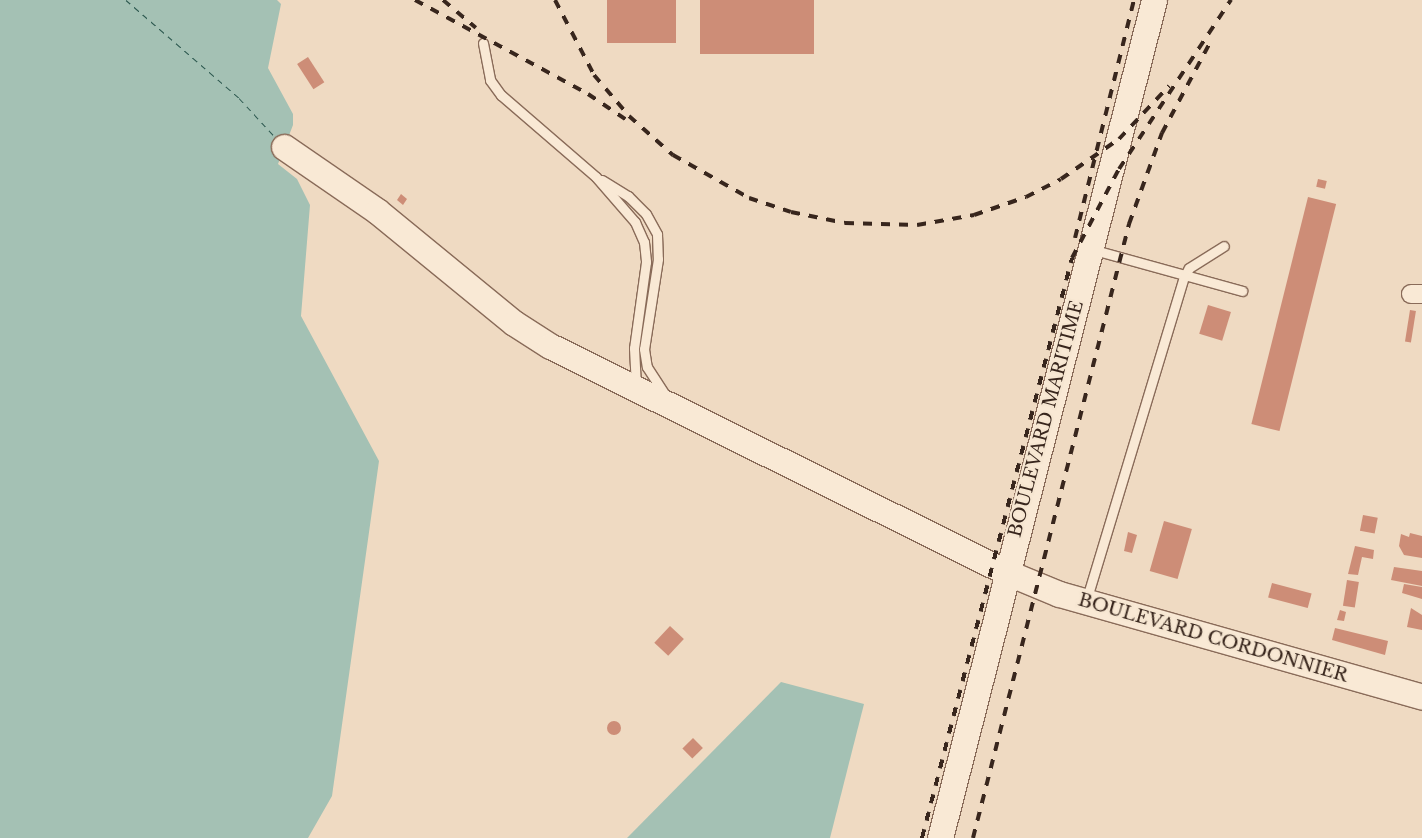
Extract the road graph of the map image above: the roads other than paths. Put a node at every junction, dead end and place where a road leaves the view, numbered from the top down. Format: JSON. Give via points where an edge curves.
{"nodes":[{"id":1,"x":1154,"y":0,"type":"edge"},
{"id":2,"x":483,"y":44,"type":"dead end"},
{"id":3,"x":284,"y":147,"type":"dead end"},
{"id":4,"x":596,"y":177,"type":"junction"},
{"id":5,"x":1224,"y":246,"type":"dead end"},
{"id":6,"x":1091,"y":249,"type":"junction"},
{"id":7,"x":1184,"y":277,"type":"junction"},
{"id":8,"x":1242,"y":292,"type":"dead end"},
{"id":9,"x":637,"y":392,"type":"junction"},
{"id":10,"x":716,"y":431,"type":"junction"},
{"id":11,"x":1006,"y":572,"type":"junction"},
{"id":12,"x":1086,"y":601,"type":"junction"},
{"id":13,"x":1422,"y":697,"type":"edge"},
{"id":14,"x":940,"y":838,"type":"edge"}],
"edges":[{"from":1,"to":6,"type":"street","name":"BOULEVARD MARITIME"},
{"from":2,"to":4,"type":"lane","via":[[490,80],[501,95]]},
{"from":3,"to":9,"type":"street","name":"BOULEVARD CORDONNIER","via":[[377,211],[514,323]]},
{"from":4,"to":9,"type":"lane","via":[[635,222],[644,242],[646,262],[634,348]]},
{"from":4,"to":10,"type":"lane","via":[[628,196],[646,214],[657,234],[658,259],[644,349],[647,368],[669,399]]},
{"from":5,"to":7,"type":"lane","via":[[1189,268]]},
{"from":6,"to":7,"type":"lane","via":[[1120,254]]},
{"from":6,"to":11,"type":"street","name":"BOULEVARD MARITIME"},
{"from":7,"to":8,"type":"lane"},
{"from":7,"to":12,"type":"lane"},
{"from":9,"to":10,"type":"street","name":"BOULEVARD CORDONNIER"},
{"from":10,"to":11,"type":"street","name":"BOULEVARD CORDONNIER"},
{"from":11,"to":12,"type":"street","name":"BOULEVARD CORDONNIER","via":[[1036,587]]},
{"from":11,"to":14,"type":"street","name":"BOULEVARD MARITIME"},
{"from":12,"to":13,"type":"street","name":"BOULEVARD CORDONNIER"}]}
